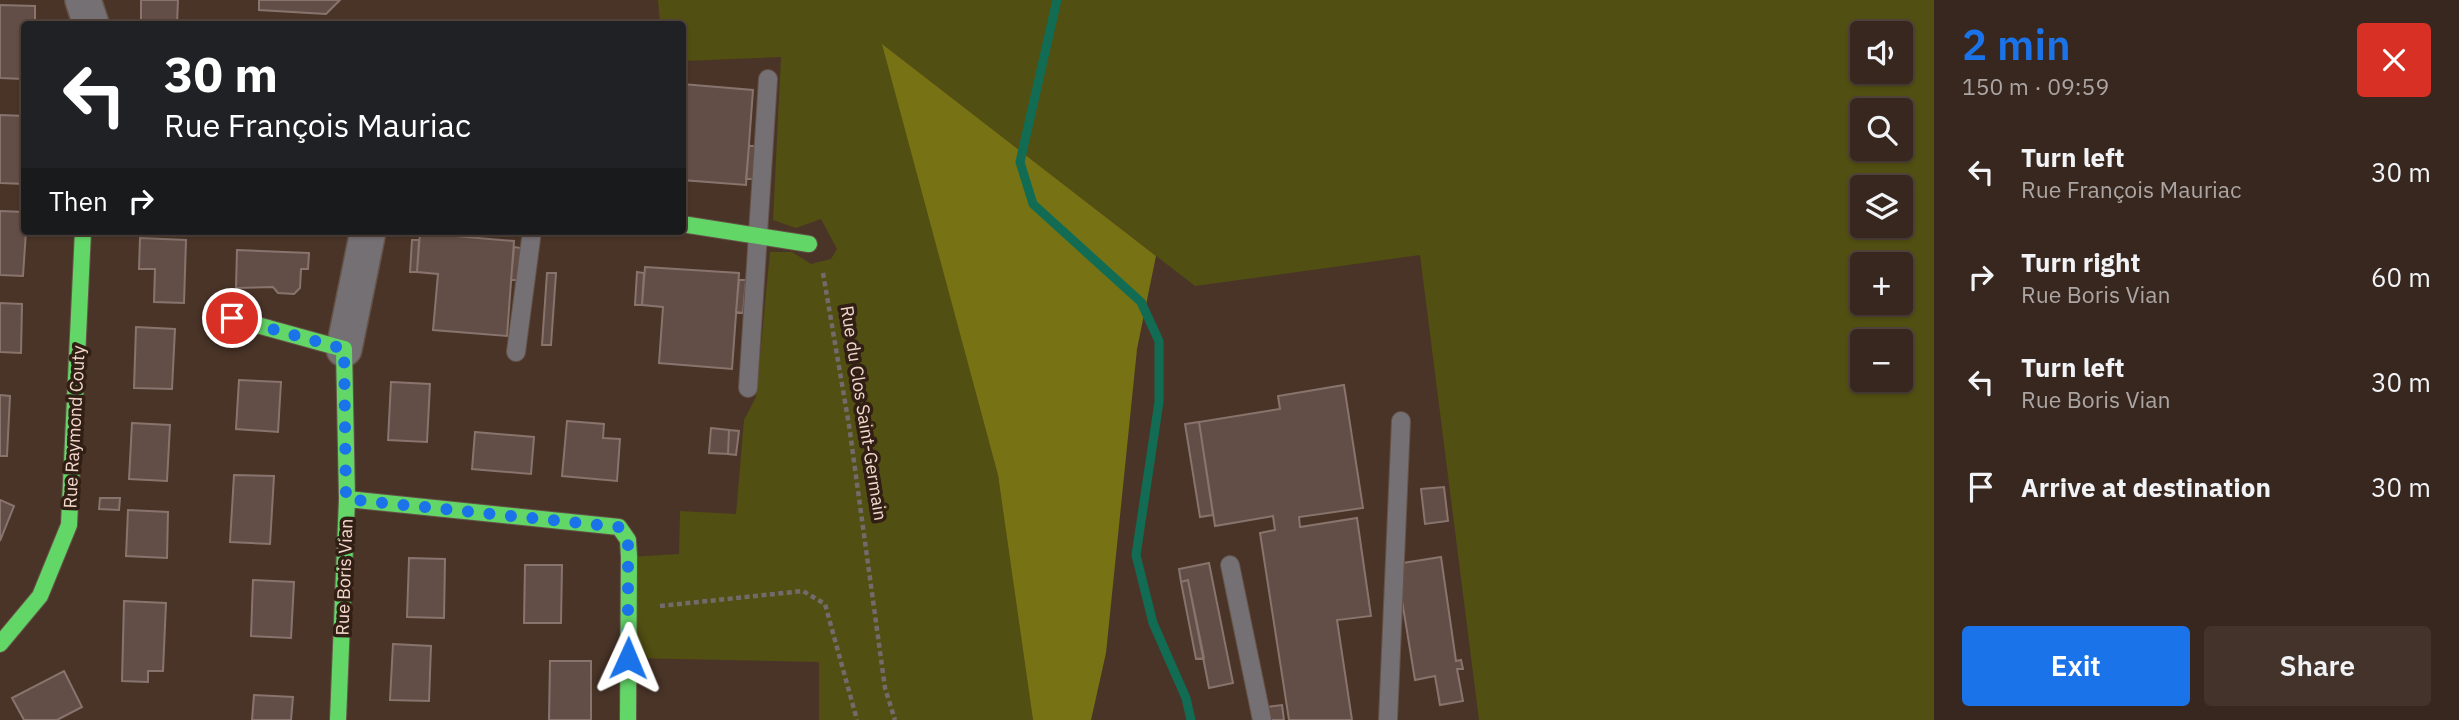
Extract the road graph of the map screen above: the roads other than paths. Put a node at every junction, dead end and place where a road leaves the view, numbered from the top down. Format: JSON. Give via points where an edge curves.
{"nodes":[{"id":1,"x":83,"y":0,"type":"edge"},
{"id":2,"x":91,"y":21,"type":"edge"},
{"id":3,"x":768,"y":79,"type":"dead end"},
{"id":4,"x":686,"y":225,"type":"edge"},
{"id":5,"x":83,"y":235,"type":"edge"},
{"id":6,"x":367,"y":235,"type":"edge"},
{"id":7,"x":531,"y":235,"type":"edge"},
{"id":8,"x":757,"y":235,"type":"junction"},
{"id":9,"x":809,"y":244,"type":"road end"},
{"id":10,"x":232,"y":318,"type":"dead end"},
{"id":11,"x":344,"y":349,"type":"junction"},
{"id":12,"x":516,"y":352,"type":"dead end"},
{"id":13,"x":748,"y":388,"type":"dead end"},
{"id":14,"x":1401,"y":421,"type":"dead end"},
{"id":15,"x":346,"y":499,"type":"junction"},
{"id":16,"x":1230,"y":565,"type":"dead end"},
{"id":17,"x":0,"y":644,"type":"edge"},
{"id":18,"x":338,"y":720,"type":"edge"},
{"id":19,"x":628,"y":720,"type":"edge"},
{"id":20,"x":1262,"y":720,"type":"edge"},
{"id":21,"x":1388,"y":720,"type":"edge"}],
"edges":[{"from":1,"to":2,"type":"street"},
{"from":3,"to":8,"type":"lane"},
{"from":4,"to":8,"type":"street"},
{"from":5,"to":17,"type":"street","name":"Rue Raymond Couty","via":[[69,525],[40,596]]},
{"from":6,"to":11,"type":"street","name":"Rue Boris Vian"},
{"from":7,"to":12,"type":"lane"},
{"from":8,"to":9,"type":"street"},
{"from":8,"to":13,"type":"lane"},
{"from":10,"to":11,"type":"street"},
{"from":11,"to":15,"type":"street","name":"Rue Boris Vian"},
{"from":14,"to":21,"type":"lane"},
{"from":15,"to":18,"type":"street","name":"Rue Boris Vian"},
{"from":15,"to":19,"type":"street","via":[[619,527],[628,540]]},
{"from":16,"to":20,"type":"lane"}]}
